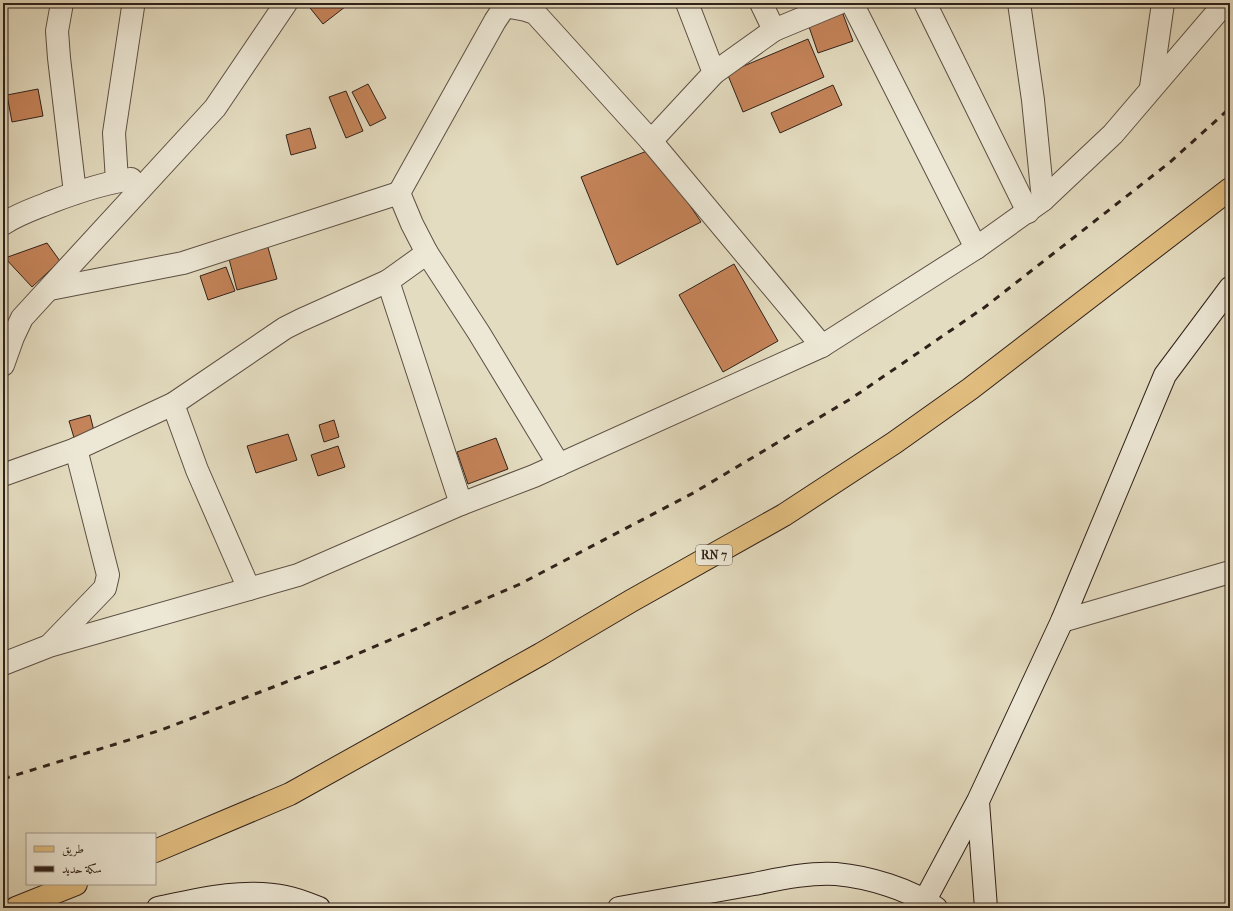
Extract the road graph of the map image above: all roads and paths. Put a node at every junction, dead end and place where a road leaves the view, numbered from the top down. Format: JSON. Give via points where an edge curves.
{"nodes":[{"id":1,"x":62,"y":3,"type":"edge"},
{"id":2,"x":286,"y":3,"type":"edge"},
{"id":3,"x":687,"y":3,"type":"edge"},
{"id":4,"x":761,"y":3,"type":"edge"},
{"id":5,"x":839,"y":3,"type":"edge"},
{"id":6,"x":852,"y":3,"type":"edge"},
{"id":7,"x":925,"y":3,"type":"edge"},
{"id":8,"x":1019,"y":3,"type":"edge"},
{"id":9,"x":1163,"y":3,"type":"edge"},
{"id":10,"x":1225,"y":3,"type":"edge"},
{"id":11,"x":505,"y":4,"type":"edge"},
{"id":12,"x":133,"y":6,"type":"dead end"},
{"id":13,"x":774,"y":30,"type":"junction"},
{"id":14,"x":714,"y":73,"type":"junction"},
{"id":15,"x":1151,"y":87,"type":"junction"},
{"id":16,"x":651,"y":141,"type":"junction"},
{"id":17,"x":151,"y":177,"type":"junction"},
{"id":18,"x":117,"y":181,"type":"junction"},
{"id":19,"x":1230,"y":189,"type":"edge"},
{"id":20,"x":74,"y":193,"type":"junction"},
{"id":21,"x":399,"y":193,"type":"junction"},
{"id":22,"x":1035,"y":206,"type":"junction"},
{"id":23,"x":3,"y":224,"type":"edge"},
{"id":24,"x":976,"y":248,"type":"junction"},
{"id":25,"x":427,"y":254,"type":"junction"},
{"id":26,"x":388,"y":281,"type":"junction"},
{"id":27,"x":1230,"y":288,"type":"edge"},
{"id":28,"x":50,"y":289,"type":"junction"},
{"id":29,"x":822,"y":346,"type":"junction"},
{"id":30,"x":3,"y":364,"type":"edge"},
{"id":31,"x":172,"y":404,"type":"junction"},
{"id":32,"x":76,"y":448,"type":"junction"},
{"id":33,"x":559,"y":465,"type":"junction"},
{"id":34,"x":3,"y":475,"type":"edge"},
{"id":35,"x":461,"y":504,"type":"junction"},
{"id":36,"x":1230,"y":572,"type":"edge"},
{"id":37,"x":248,"y":589,"type":"junction"},
{"id":38,"x":1062,"y":622,"type":"junction"},
{"id":39,"x":49,"y":646,"type":"junction"},
{"id":40,"x":3,"y":664,"type":"edge"},
{"id":41,"x":978,"y":801,"type":"junction"},
{"id":42,"x":156,"y":850,"type":"edge"},
{"id":43,"x":74,"y":885,"type":"edge"},
{"id":44,"x":931,"y":904,"type":"edge"},
{"id":45,"x":16,"y":908,"type":"edge"},
{"id":46,"x":158,"y":908,"type":"edge"},
{"id":47,"x":319,"y":908,"type":"edge"},
{"id":48,"x":619,"y":908,"type":"edge"},
{"id":49,"x":986,"y":908,"type":"edge"}],
"edges":[{"from":1,"to":20,"type":"street","via":[[57,31]]},
{"from":2,"to":17,"type":"street","via":[[216,108]]},
{"from":3,"to":14,"type":"street"},
{"from":4,"to":13,"type":"street"},
{"from":5,"to":13,"type":"street"},
{"from":6,"to":24,"type":"street"},
{"from":7,"to":22,"type":"street"},
{"from":8,"to":22,"type":"street","via":[[1033,100]]},
{"from":9,"to":15,"type":"street"},
{"from":10,"to":15,"type":"street"},
{"from":11,"to":16,"type":"street","via":[[535,13]]},
{"from":11,"to":21,"type":"street"},
{"from":12,"to":18,"type":"street","via":[[114,133]]},
{"from":13,"to":14,"type":"street"},
{"from":14,"to":16,"type":"street"},
{"from":15,"to":22,"type":"street","via":[[1113,134]]},
{"from":16,"to":29,"type":"street"},
{"from":17,"to":18,"type":"street"},
{"from":17,"to":28,"type":"street"},
{"from":18,"to":20,"type":"street"},
{"from":19,"to":42,"type":"main road","number":"RN 7","via":[[970,389],[894,443],[784,515],[290,794]]},
{"from":20,"to":23,"type":"street","via":[[18,215]]},
{"from":21,"to":25,"type":"street"},
{"from":21,"to":28,"type":"street","via":[[183,263]]},
{"from":22,"to":24,"type":"street"},
{"from":24,"to":29,"type":"street"},
{"from":25,"to":26,"type":"street"},
{"from":25,"to":33,"type":"street","via":[[479,333]]},
{"from":26,"to":31,"type":"street","via":[[285,328]]},
{"from":26,"to":35,"type":"street"},
{"from":27,"to":38,"type":"street","via":[[1165,375]]},
{"from":28,"to":30,"type":"street","via":[[22,318]]},
{"from":29,"to":33,"type":"street"},
{"from":31,"to":32,"type":"street"},
{"from":31,"to":37,"type":"street"},
{"from":32,"to":34,"type":"street"},
{"from":32,"to":39,"type":"street","via":[[108,575],[105,588]]},
{"from":33,"to":35,"type":"street"},
{"from":35,"to":37,"type":"street","via":[[298,575]]},
{"from":36,"to":38,"type":"street"},
{"from":37,"to":39,"type":"street"},
{"from":38,"to":41,"type":"street"},
{"from":39,"to":40,"type":"street"},
{"from":41,"to":44,"type":"street"},
{"from":41,"to":49,"type":"street"},
{"from":43,"to":45,"type":"main road"},
{"from":44,"to":48,"type":"street","via":[[866,878],[834,874],[796,876]]},
{"from":46,"to":47,"type":"street","via":[[208,898],[263,894],[288,897]]}]}
